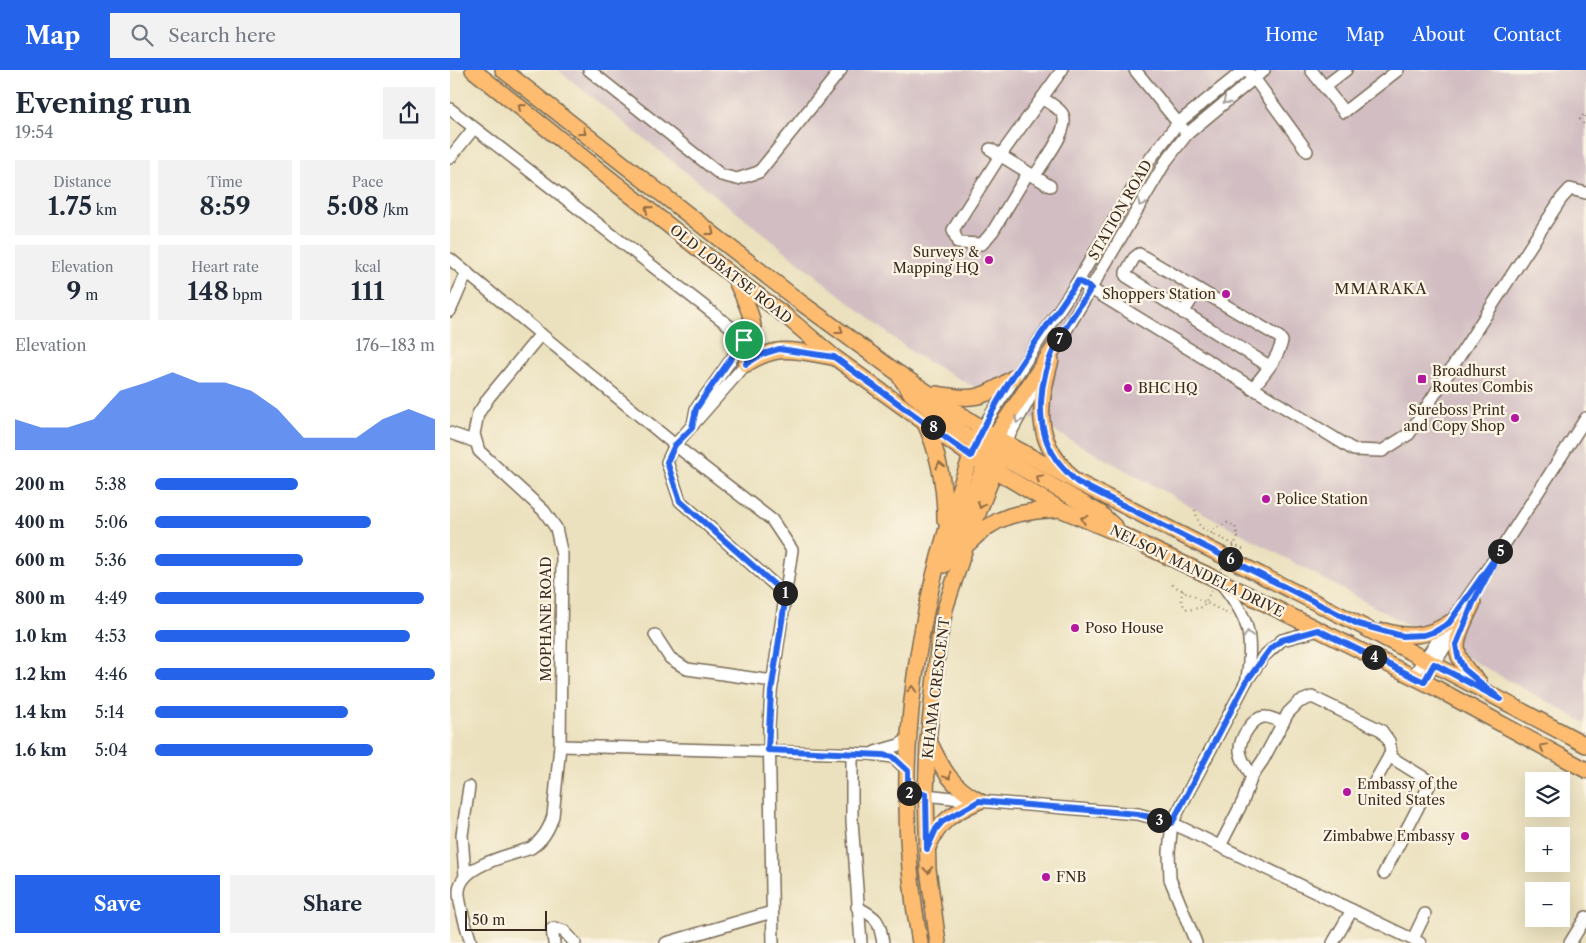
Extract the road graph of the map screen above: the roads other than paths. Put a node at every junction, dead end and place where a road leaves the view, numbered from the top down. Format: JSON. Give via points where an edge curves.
{"nodes":[{"id":1,"x":524,"y":70,"type":"edge"},
{"id":2,"x":590,"y":70,"type":"edge"},
{"id":3,"x":841,"y":70,"type":"edge"},
{"id":4,"x":1062,"y":70,"type":"edge"},
{"id":5,"x":1135,"y":70,"type":"edge"},
{"id":6,"x":1244,"y":70,"type":"edge"},
{"id":7,"x":1264,"y":70,"type":"edge"},
{"id":8,"x":1311,"y":70,"type":"edge"},
{"id":9,"x":1346,"y":70,"type":"edge"},
{"id":10,"x":1398,"y":70,"type":"edge"},
{"id":11,"x":493,"y":73,"type":"edge"},
{"id":12,"x":1254,"y":78,"type":"junction"},
{"id":13,"x":1324,"y":87,"type":"junction"},
{"id":14,"x":527,"y":88,"type":"junction"},
{"id":15,"x":1042,"y":98,"type":"junction"},
{"id":16,"x":450,"y":109,"type":"edge"},
{"id":17,"x":1178,"y":124,"type":"junction"},
{"id":18,"x":474,"y":128,"type":"junction"},
{"id":19,"x":1187,"y":134,"type":"junction"},
{"id":20,"x":995,"y":152,"type":"junction"},
{"id":21,"x":1307,"y":152,"type":"dead end"},
{"id":22,"x":450,"y":158,"type":"edge"},
{"id":23,"x":1031,"y":175,"type":"junction"},
{"id":24,"x":1050,"y":186,"type":"dead end"},
{"id":25,"x":1586,"y":193,"type":"edge"},
{"id":26,"x":450,"y":259,"type":"edge"},
{"id":27,"x":467,"y":272,"type":"junction"},
{"id":28,"x":735,"y":278,"type":"junction"},
{"id":29,"x":1078,"y":281,"type":"junction"},
{"id":30,"x":1091,"y":288,"type":"junction"},
{"id":31,"x":1198,"y":289,"type":"junction"},
{"id":32,"x":450,"y":310,"type":"edge"},
{"id":33,"x":1183,"y":313,"type":"junction"},
{"id":34,"x":541,"y":334,"type":"junction"},
{"id":35,"x":748,"y":344,"type":"junction"},
{"id":36,"x":1054,"y":351,"type":"junction"},
{"id":37,"x":834,"y":357,"type":"junction"},
{"id":38,"x":746,"y":364,"type":"junction"},
{"id":39,"x":1269,"y":366,"type":"junction"},
{"id":40,"x":895,"y":371,"type":"junction"},
{"id":41,"x":1013,"y":378,"type":"junction"},
{"id":42,"x":1252,"y":389,"type":"junction"},
{"id":43,"x":932,"y":393,"type":"junction"},
{"id":44,"x":1586,"y":418,"type":"edge"},
{"id":45,"x":924,"y":420,"type":"junction"},
{"id":46,"x":692,"y":428,"type":"junction"},
{"id":47,"x":982,"y":428,"type":"junction"},
{"id":48,"x":450,"y":433,"type":"edge"},
{"id":49,"x":476,"y":442,"type":"junction"},
{"id":50,"x":675,"y":445,"type":"junction"},
{"id":51,"x":989,"y":452,"type":"junction"},
{"id":52,"x":1077,"y":482,"type":"junction"},
{"id":53,"x":1060,"y":509,"type":"junction"},
{"id":54,"x":945,"y":531,"type":"junction"},
{"id":55,"x":1122,"y":535,"type":"junction"},
{"id":56,"x":966,"y":545,"type":"junction"},
{"id":57,"x":1500,"y":551,"type":"junction"},
{"id":58,"x":1218,"y":580,"type":"junction"},
{"id":59,"x":930,"y":590,"type":"junction"},
{"id":60,"x":786,"y":595,"type":"junction"},
{"id":61,"x":1473,"y":603,"type":"junction"},
{"id":62,"x":1449,"y":623,"type":"junction"},
{"id":63,"x":1358,"y":624,"type":"junction"},
{"id":64,"x":1318,"y":630,"type":"junction"},
{"id":65,"x":656,"y":636,"type":"dead end"},
{"id":66,"x":1429,"y":661,"type":"junction"},
{"id":67,"x":1419,"y":679,"type":"junction"},
{"id":68,"x":772,"y":681,"type":"junction"},
{"id":69,"x":1246,"y":682,"type":"junction"},
{"id":70,"x":1500,"y":699,"type":"junction"},
{"id":71,"x":1283,"y":723,"type":"junction"},
{"id":72,"x":910,"y":738,"type":"junction"},
{"id":73,"x":928,"y":740,"type":"junction"},
{"id":74,"x":1586,"y":745,"type":"edge"},
{"id":75,"x":560,"y":746,"type":"junction"},
{"id":76,"x":768,"y":750,"type":"junction"},
{"id":77,"x":852,"y":753,"type":"junction"},
{"id":78,"x":870,"y":754,"type":"junction"},
{"id":79,"x":1389,"y":756,"type":"junction"},
{"id":80,"x":1586,"y":770,"type":"edge"},
{"id":81,"x":908,"y":771,"type":"junction"},
{"id":82,"x":1252,"y":776,"type":"junction"},
{"id":83,"x":1373,"y":785,"type":"dead end"},
{"id":84,"x":470,"y":788,"type":"dead end"},
{"id":85,"x":908,"y":792,"type":"junction"},
{"id":86,"x":926,"y":794,"type":"junction"},
{"id":87,"x":979,"y":801,"type":"junction"},
{"id":88,"x":1172,"y":823,"type":"junction"},
{"id":89,"x":1220,"y":846,"type":"junction"},
{"id":90,"x":927,"y":849,"type":"junction"},
{"id":91,"x":1384,"y":873,"type":"dead end"},
{"id":92,"x":464,"y":876,"type":"junction"},
{"id":93,"x":455,"y":888,"type":"edge"},
{"id":94,"x":858,"y":907,"type":"junction"},
{"id":95,"x":1352,"y":910,"type":"junction"},
{"id":96,"x":772,"y":912,"type":"junction"},
{"id":97,"x":1425,"y":914,"type":"dead end"},
{"id":98,"x":1586,"y":917,"type":"edge"},
{"id":99,"x":1416,"y":941,"type":"edge"},
{"id":100,"x":471,"y":943,"type":"edge"},
{"id":101,"x":554,"y":943,"type":"edge"},
{"id":102,"x":575,"y":943,"type":"edge"},
{"id":103,"x":666,"y":943,"type":"edge"},
{"id":104,"x":773,"y":943,"type":"edge"},
{"id":105,"x":861,"y":943,"type":"edge"},
{"id":106,"x":883,"y":943,"type":"edge"},
{"id":107,"x":920,"y":943,"type":"edge"},
{"id":108,"x":938,"y":943,"type":"edge"},
{"id":109,"x":1196,"y":943,"type":"edge"},
{"id":110,"x":1332,"y":943,"type":"edge"},
{"id":111,"x":1570,"y":943,"type":"edge"}],
"edges":[{"from":1,"to":14,"type":"main road"},
{"from":2,"to":3,"type":"street","via":[[721,175],[736,179],[759,172]]},
{"from":4,"to":15,"type":"street"},
{"from":5,"to":17,"type":"street"},
{"from":6,"to":12,"type":"street"},
{"from":6,"to":17,"type":"street","name":"STATION ROAD"},
{"from":7,"to":12,"type":"street","name":"STATION ROAD"},
{"from":8,"to":13,"type":"street"},
{"from":9,"to":13,"type":"street"},
{"from":10,"to":13,"type":"street","via":[[1344,112]]},
{"from":11,"to":14,"type":"main road","name":"OLD LOBATSE ROAD"},
{"from":28,"to":11,"type":"main road","name":"OLD LOBATSE ROAD","one_way":true},
{"from":12,"to":19,"type":"street","name":"STATION ROAD","one_way":true},
{"from":12,"to":21,"type":"street"},
{"from":14,"to":40,"type":"main road","name":"OLD LOBATSE ROAD","one_way":true,"via":[[800,302]]},
{"from":15,"to":20,"type":"street"},
{"from":15,"to":23,"type":"street","via":[[1061,112],[1066,121],[1063,131]]},
{"from":16,"to":18,"type":"street"},
{"from":17,"to":19,"type":"street"},
{"from":17,"to":29,"type":"street","name":"STATION ROAD","via":[[1150,159]]},
{"from":18,"to":22,"type":"street"},
{"from":18,"to":35,"type":"street","via":[[736,331]]},
{"from":19,"to":30,"type":"street","name":"STATION ROAD","one_way":true,"via":[[1166,161]]},
{"from":20,"to":23,"type":"street"},
{"from":20,"to":23,"type":"street","via":[[953,230],[958,243],[982,244]]},
{"from":23,"to":24,"type":"street"},
{"from":25,"to":42,"type":"street","via":[[1570,189],[1561,198],[1409,434],[1382,451],[1354,450]]},
{"from":26,"to":27,"type":"street"},
{"from":27,"to":32,"type":"street"},
{"from":27,"to":34,"type":"street"},
{"from":28,"to":35,"type":"main road","via":[[753,318],[755,329]]},
{"from":28,"to":37,"type":"main road","name":"OLD LOBATSE ROAD"},
{"from":29,"to":30,"type":"street"},
{"from":29,"to":41,"type":"street","name":"STATION ROAD"},
{"from":30,"to":36,"type":"street","name":"STATION ROAD"},
{"from":30,"to":42,"type":"street"},
{"from":31,"to":33,"type":"street"},
{"from":31,"to":33,"type":"street","via":[[1139,254],[1134,258],[1126,276]]},
{"from":31,"to":39,"type":"street","via":[[1279,337],[1282,341]]},
{"from":33,"to":39,"type":"street"},
{"from":34,"to":49,"type":"street","via":[[478,414],[474,434]]},
{"from":34,"to":50,"type":"street"},
{"from":35,"to":38,"type":"main road"},
{"from":35,"to":46,"type":"street","via":[[696,409]]},
{"from":36,"to":51,"type":"main road","one_way":true},
{"from":36,"to":52,"type":"main road","via":[[1041,395],[1043,430],[1057,460]]},
{"from":37,"to":38,"type":"main road","via":[[779,349]]},
{"from":37,"to":45,"type":"main road","name":"OLD LOBATSE ROAD"},
{"from":38,"to":46,"type":"street"},
{"from":39,"to":42,"type":"street"},
{"from":40,"to":43,"type":"main road","name":"OLD LOBATSE ROAD"},
{"from":40,"to":51,"type":"main road","via":[[911,392]]},
{"from":41,"to":43,"type":"main road","via":[[990,393],[974,398]]},
{"from":41,"to":47,"type":"street","name":"STATION ROAD"},
{"from":43,"to":47,"type":"main road","name":"OLD LOBATSE ROAD"},
{"from":44,"to":57,"type":"street"},
{"from":45,"to":51,"type":"main road","name":"OLD LOBATSE ROAD"},
{"from":54,"to":45,"type":"main road","one_way":true,"via":[[946,498],[941,470],[936,447]]},
{"from":46,"to":50,"type":"street"},
{"from":47,"to":51,"type":"main road"},
{"from":48,"to":49,"type":"street"},
{"from":49,"to":75,"type":"street","name":"MOPHANE ROAD","via":[[479,451],[544,511],[556,528],[562,555]]},
{"from":50,"to":60,"type":"street","via":[[667,462],[680,501]]},
{"from":50,"to":60,"type":"street","via":[[772,520],[785,536],[792,550]]},
{"from":51,"to":52,"type":"main road","name":"NELSON MANDELA DRIVE"},
{"from":51,"to":53,"type":"main road","name":"NELSON MANDELA DRIVE"},
{"from":51,"to":54,"type":"main road","name":"KHAMA CRESCENT"},
{"from":55,"to":51,"type":"main road","one_way":true,"via":[[1100,513]]},
{"from":51,"to":56,"type":"main road","name":"KHAMA CRESCENT","one_way":true},
{"from":51,"to":59,"type":"main road","via":[[943,569]]},
{"from":52,"to":63,"type":"main road","name":"NELSON MANDELA DRIVE"},
{"from":55,"to":53,"type":"main road","name":"NELSON MANDELA DRIVE","one_way":true},
{"from":53,"to":56,"type":"main road","via":[[1010,514],[981,530]]},
{"from":54,"to":59,"type":"main road","name":"KHAMA CRESCENT"},
{"from":55,"to":58,"type":"main road","name":"NELSON MANDELA DRIVE"},
{"from":56,"to":73,"type":"main road","name":"KHAMA CRESCENT","via":[[945,609]]},
{"from":57,"to":61,"type":"street"},
{"from":57,"to":62,"type":"street"},
{"from":58,"to":64,"type":"main road","name":"NELSON MANDELA DRIVE"},
{"from":69,"to":58,"type":"street","one_way":true,"via":[[1250,656],[1247,626],[1239,606]]},
{"from":72,"to":59,"type":"main road","name":"KHAMA CRESCENT","one_way":true,"via":[[914,670]]},
{"from":60,"to":68,"type":"street"},
{"from":61,"to":66,"type":"street"},
{"from":61,"to":70,"type":"main road","via":[[1457,637],[1456,650],[1464,669]]},
{"from":62,"to":63,"type":"main road","via":[[1436,631],[1412,636]]},
{"from":62,"to":66,"type":"street"},
{"from":63,"to":66,"type":"main road","name":"NELSON MANDELA DRIVE"},
{"from":64,"to":67,"type":"main road","name":"NELSON MANDELA DRIVE"},
{"from":64,"to":69,"type":"street","via":[[1276,643]]},
{"from":65,"to":68,"type":"street","via":[[670,658],[687,669]]},
{"from":66,"to":67,"type":"street"},
{"from":66,"to":70,"type":"main road","name":"NELSON MANDELA DRIVE"},
{"from":80,"to":67,"type":"main road","name":"NELSON MANDELA DRIVE","one_way":true},
{"from":68,"to":76,"type":"street"},
{"from":69,"to":88,"type":"street"},
{"from":70,"to":74,"type":"main road","name":"NELSON MANDELA DRIVE"},
{"from":71,"to":79,"type":"street","via":[[1299,702],[1312,697],[1381,730],[1389,741]]},
{"from":71,"to":82,"type":"street"},
{"from":71,"to":82,"type":"street","via":[[1266,716],[1255,719],[1248,728],[1240,749]]},
{"from":72,"to":78,"type":"street"},
{"from":72,"to":81,"type":"main road","name":"KHAMA CRESCENT"},
{"from":73,"to":86,"type":"main road","name":"KHAMA CRESCENT"},
{"from":73,"to":87,"type":"main road","one_way":true,"via":[[950,781]]},
{"from":75,"to":76,"type":"street"},
{"from":75,"to":92,"type":"street","name":"MOPHANE ROAD","via":[[553,816],[545,835],[531,848],[474,868]]},
{"from":76,"to":77,"type":"street"},
{"from":76,"to":96,"type":"street"},
{"from":77,"to":78,"type":"street"},
{"from":77,"to":94,"type":"street","via":[[852,821]]},
{"from":78,"to":81,"type":"street","via":[[893,757]]},
{"from":79,"to":83,"type":"street"},
{"from":79,"to":91,"type":"street","via":[[1431,782]]},
{"from":81,"to":85,"type":"main road","name":"KHAMA CRESCENT"},
{"from":82,"to":89,"type":"street"},
{"from":84,"to":92,"type":"street","via":[[462,835]]},
{"from":85,"to":86,"type":"street"},
{"from":85,"to":107,"type":"main road","name":"KHAMA CRESCENT","via":[[909,867]]},
{"from":86,"to":87,"type":"street"},
{"from":86,"to":90,"type":"main road","name":"KHAMA CRESCENT"},
{"from":87,"to":88,"type":"street","via":[[1138,814]]},
{"from":87,"to":90,"type":"main road","via":[[942,822]]},
{"from":88,"to":89,"type":"street"},
{"from":88,"to":109,"type":"street","via":[[1170,878]]},
{"from":89,"to":95,"type":"street"},
{"from":90,"to":108,"type":"main road","name":"KHAMA CRESCENT","one_way":true},
{"from":92,"to":93,"type":"street"},
{"from":93,"to":100,"type":"street"},
{"from":94,"to":105,"type":"street"},
{"from":94,"to":106,"type":"street","via":[[875,916]]},
{"from":95,"to":99,"type":"street"},
{"from":95,"to":110,"type":"street"},
{"from":96,"to":103,"type":"street"},
{"from":96,"to":104,"type":"street"},
{"from":97,"to":99,"type":"street"},
{"from":98,"to":111,"type":"street"},
{"from":101,"to":102,"type":"street","via":[[554,928],[564,931]]}]}
